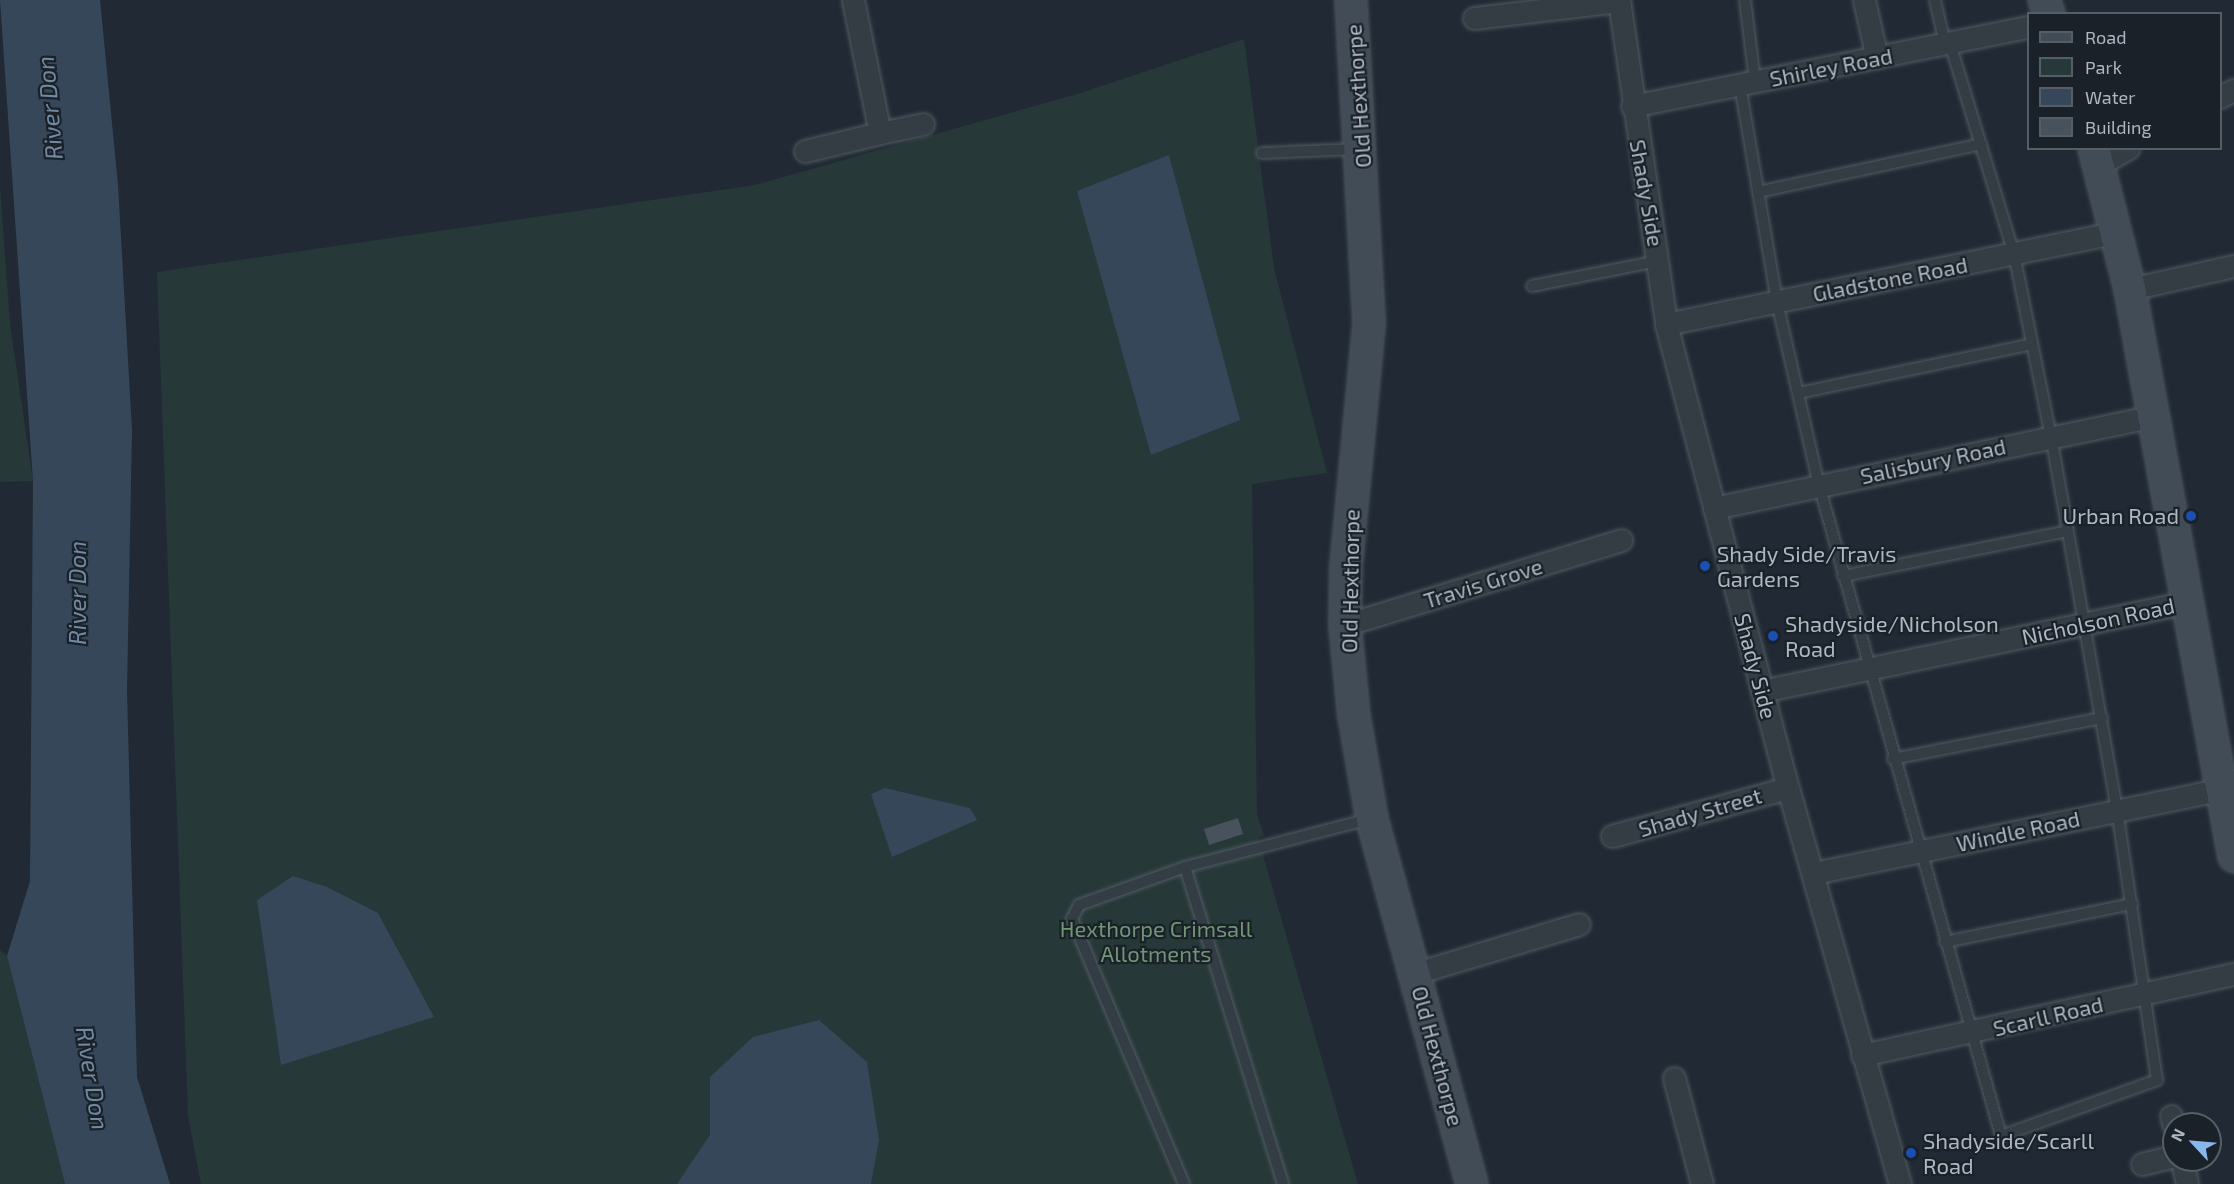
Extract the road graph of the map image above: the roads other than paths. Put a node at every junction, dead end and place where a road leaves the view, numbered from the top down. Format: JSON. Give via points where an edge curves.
{"nodes":[{"id":1,"x":853,"y":0,"type":"edge"},
{"id":2,"x":1351,"y":0,"type":"edge"},
{"id":3,"x":1619,"y":0,"type":"edge"},
{"id":4,"x":1746,"y":0,"type":"edge"},
{"id":5,"x":1864,"y":0,"type":"edge"},
{"id":6,"x":1935,"y":0,"type":"edge"},
{"id":7,"x":1474,"y":18,"type":"dead end"},
{"id":8,"x":2027,"y":27,"type":"edge"},
{"id":9,"x":1948,"y":43,"type":"junction"},
{"id":10,"x":1877,"y":58,"type":"junction"},
{"id":11,"x":1748,"y":84,"type":"junction"},
{"id":12,"x":1632,"y":106,"type":"junction"},
{"id":13,"x":924,"y":124,"type":"dead end"},
{"id":14,"x":880,"y":133,"type":"junction"},
{"id":15,"x":1981,"y":144,"type":"junction"},
{"id":16,"x":1362,"y":148,"type":"junction"},
{"id":17,"x":2121,"y":150,"type":"edge"},
{"id":18,"x":805,"y":151,"type":"dead end"},
{"id":19,"x":1262,"y":153,"type":"dead end"},
{"id":20,"x":2096,"y":157,"type":"edge"},
{"id":21,"x":1758,"y":192,"type":"junction"},
{"id":22,"x":2115,"y":232,"type":"junction"},
{"id":23,"x":2013,"y":254,"type":"junction"},
{"id":24,"x":1658,"y":261,"type":"junction"},
{"id":25,"x":2234,"y":266,"type":"edge"},
{"id":26,"x":1532,"y":286,"type":"dead end"},
{"id":27,"x":2130,"y":289,"type":"junction"},
{"id":28,"x":1777,"y":302,"type":"junction"},
{"id":29,"x":1666,"y":324,"type":"junction"},
{"id":30,"x":2032,"y":344,"type":"junction"},
{"id":31,"x":1798,"y":393,"type":"junction"},
{"id":32,"x":2153,"y":416,"type":"junction"},
{"id":33,"x":2051,"y":437,"type":"junction"},
{"id":34,"x":1818,"y":485,"type":"junction"},
{"id":35,"x":1714,"y":508,"type":"junction"},
{"id":36,"x":2068,"y":531,"type":"junction"},
{"id":37,"x":1621,"y":540,"type":"dead end"},
{"id":38,"x":1843,"y":576,"type":"junction"},
{"id":39,"x":2187,"y":602,"type":"junction"},
{"id":40,"x":2085,"y":623,"type":"junction"},
{"id":41,"x":1345,"y":625,"type":"junction"},
{"id":42,"x":1867,"y":669,"type":"junction"},
{"id":43,"x":1762,"y":691,"type":"junction"},
{"id":44,"x":2102,"y":718,"type":"junction"},
{"id":45,"x":1893,"y":759,"type":"junction"},
{"id":46,"x":1788,"y":788,"type":"junction"},
{"id":47,"x":2222,"y":789,"type":"junction"},
{"id":48,"x":2117,"y":810,"type":"junction"},
{"id":49,"x":1372,"y":819,"type":"junction"},
{"id":50,"x":1612,"y":836,"type":"dead end"},
{"id":51,"x":1920,"y":851,"type":"junction"},
{"id":52,"x":2234,"y":857,"type":"edge"},
{"id":53,"x":1185,"y":867,"type":"junction"},
{"id":54,"x":1814,"y":873,"type":"junction"},
{"id":55,"x":2132,"y":904,"type":"junction"},
{"id":56,"x":1579,"y":924,"type":"dead end"},
{"id":57,"x":1945,"y":942,"type":"junction"},
{"id":58,"x":1416,"y":972,"type":"junction"},
{"id":59,"x":2234,"y":974,"type":"edge"},
{"id":60,"x":2145,"y":994,"type":"junction"},
{"id":61,"x":1970,"y":1034,"type":"junction"},
{"id":62,"x":1862,"y":1054,"type":"junction"},
{"id":63,"x":1674,"y":1078,"type":"dead end"},
{"id":64,"x":2162,"y":1159,"type":"edge"},
{"id":65,"x":2142,"y":1164,"type":"dead end"},
{"id":66,"x":1184,"y":1184,"type":"edge"},
{"id":67,"x":1283,"y":1184,"type":"edge"},
{"id":68,"x":1472,"y":1184,"type":"edge"},
{"id":69,"x":1702,"y":1184,"type":"edge"},
{"id":70,"x":1900,"y":1184,"type":"edge"}],
"edges":[{"from":1,"to":14,"type":"street"},
{"from":2,"to":16,"type":"street","name":"Old Hexthorpe"},
{"from":3,"to":7,"type":"street"},
{"from":3,"to":12,"type":"street","name":"Shady Side"},
{"from":4,"to":11,"type":"lane"},
{"from":5,"to":10,"type":"street"},
{"from":6,"to":9,"type":"lane"},
{"from":8,"to":9,"type":"street","name":"Shirley Road"},
{"from":9,"to":10,"type":"street","name":"Shirley Road"},
{"from":9,"to":15,"type":"lane"},
{"from":10,"to":11,"type":"street","name":"Shirley Road"},
{"from":11,"to":12,"type":"street","name":"Shirley Road"},
{"from":11,"to":21,"type":"lane"},
{"from":12,"to":24,"type":"street","name":"Shady Side"},
{"from":13,"to":14,"type":"street"},
{"from":14,"to":18,"type":"street"},
{"from":15,"to":21,"type":"lane"},
{"from":15,"to":23,"type":"lane"},
{"from":16,"to":19,"type":"lane"},
{"from":16,"to":41,"type":"street","name":"Old Hexthorpe","via":[[1369,324],[1348,543]]},
{"from":17,"to":20,"type":"street"},
{"from":20,"to":22,"type":"street"},
{"from":21,"to":28,"type":"lane"},
{"from":22,"to":23,"type":"street","name":"Gladstone Road"},
{"from":22,"to":27,"type":"street"},
{"from":23,"to":28,"type":"street","name":"Gladstone Road"},
{"from":23,"to":30,"type":"lane"},
{"from":24,"to":26,"type":"lane"},
{"from":24,"to":29,"type":"street","name":"Shady Side"},
{"from":25,"to":27,"type":"street"},
{"from":27,"to":32,"type":"street"},
{"from":28,"to":29,"type":"street","name":"Gladstone Road"},
{"from":28,"to":31,"type":"lane"},
{"from":29,"to":35,"type":"street","name":"Shady Side"},
{"from":30,"to":31,"type":"lane"},
{"from":30,"to":33,"type":"lane"},
{"from":31,"to":34,"type":"lane"},
{"from":32,"to":33,"type":"street","name":"Salisbury Road"},
{"from":32,"to":39,"type":"street"},
{"from":33,"to":34,"type":"street","name":"Salisbury Road"},
{"from":33,"to":36,"type":"lane"},
{"from":34,"to":35,"type":"street","name":"Salisbury Road"},
{"from":34,"to":38,"type":"lane"},
{"from":35,"to":43,"type":"street","name":"Shady Side"},
{"from":36,"to":38,"type":"lane"},
{"from":36,"to":40,"type":"lane"},
{"from":37,"to":41,"type":"street","name":"Travis Grove"},
{"from":38,"to":42,"type":"lane"},
{"from":39,"to":40,"type":"street","name":"Nicholson Road"},
{"from":39,"to":47,"type":"street"},
{"from":40,"to":42,"type":"street","name":"Nicholson Road"},
{"from":40,"to":44,"type":"lane"},
{"from":41,"to":49,"type":"street","name":"Old Hexthorpe","via":[[1354,716]]},
{"from":42,"to":43,"type":"street","name":"Nicholson Road"},
{"from":42,"to":45,"type":"lane"},
{"from":43,"to":46,"type":"street","name":"Shady Side"},
{"from":44,"to":45,"type":"lane"},
{"from":44,"to":48,"type":"lane"},
{"from":45,"to":51,"type":"lane"},
{"from":46,"to":50,"type":"street","name":"Shady Street"},
{"from":46,"to":54,"type":"street","name":"Shady Side"},
{"from":47,"to":48,"type":"street","name":"Windle Road"},
{"from":47,"to":52,"type":"street"},
{"from":48,"to":51,"type":"street","name":"Windle Road"},
{"from":48,"to":55,"type":"lane"},
{"from":49,"to":53,"type":"lane"},
{"from":49,"to":58,"type":"street","name":"Old Hexthorpe"},
{"from":51,"to":54,"type":"street","name":"Windle Road"},
{"from":51,"to":57,"type":"lane"},
{"from":53,"to":66,"type":"lane","via":[[1079,905],[1071,919]]},
{"from":53,"to":67,"type":"lane"},
{"from":54,"to":62,"type":"street","name":"Shady Side"},
{"from":55,"to":57,"type":"lane"},
{"from":55,"to":60,"type":"lane"},
{"from":56,"to":58,"type":"street"},
{"from":57,"to":61,"type":"lane"},
{"from":58,"to":68,"type":"street","name":"Old Hexthorpe"},
{"from":59,"to":60,"type":"street","name":"Scarll Road"},
{"from":60,"to":61,"type":"street","name":"Scarll Road"},
{"from":60,"to":61,"type":"lane","via":[[2155,1082],[2001,1136]]},
{"from":61,"to":62,"type":"street","name":"Scarll Road"},
{"from":62,"to":70,"type":"street","name":"Shady Side"},
{"from":63,"to":69,"type":"street"},
{"from":64,"to":65,"type":"street"}]}
